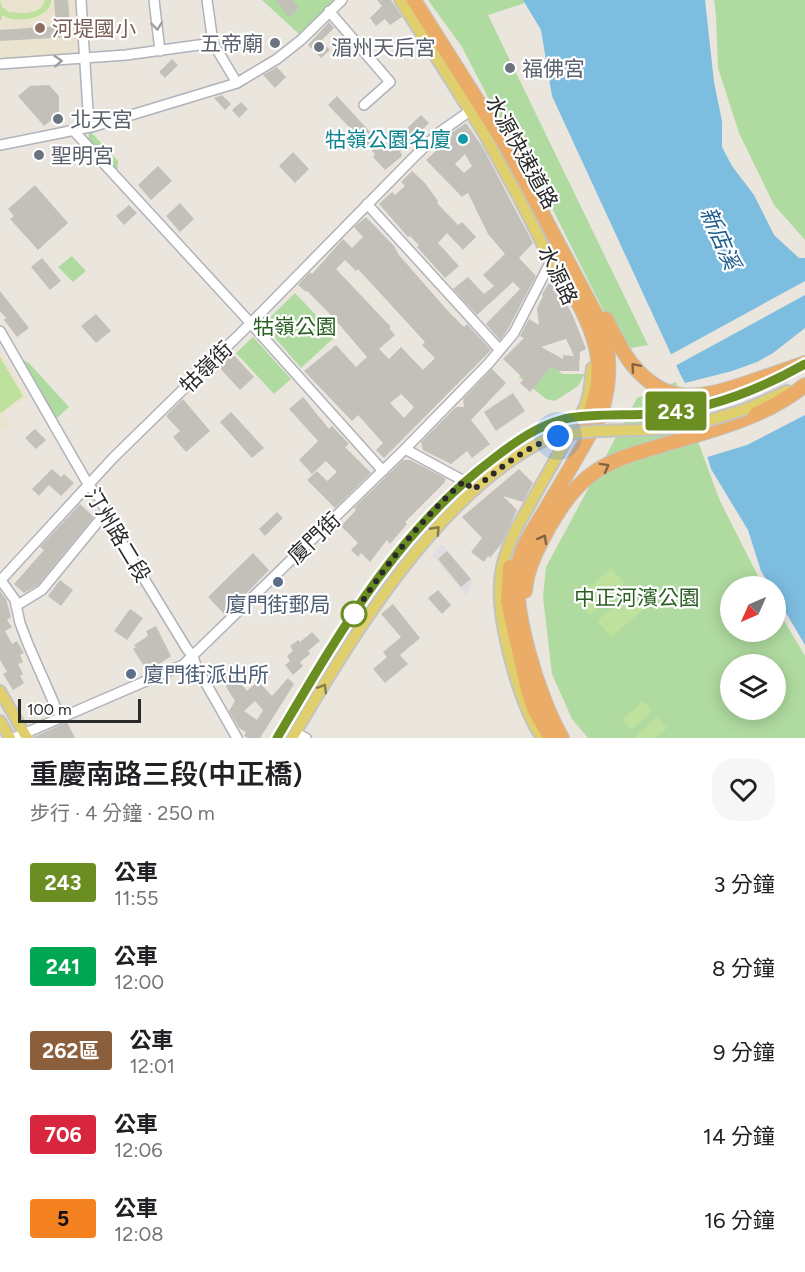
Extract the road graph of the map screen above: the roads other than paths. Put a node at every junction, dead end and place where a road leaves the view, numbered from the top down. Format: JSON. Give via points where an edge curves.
{"nodes":[{"id":1,"x":81,"y":0,"type":"edge"},
{"id":2,"x":154,"y":0,"type":"edge"},
{"id":3,"x":207,"y":0,"type":"edge"},
{"id":4,"x":342,"y":0,"type":"edge"},
{"id":5,"x":400,"y":0,"type":"edge"},
{"id":6,"x":406,"y":0,"type":"edge"},
{"id":7,"x":414,"y":0,"type":"edge"},
{"id":8,"x":329,"y":11,"type":"junction"},
{"id":9,"x":213,"y":43,"type":"junction"},
{"id":10,"x":160,"y":51,"type":"junction"},
{"id":11,"x":83,"y":59,"type":"junction"},
{"id":12,"x":0,"y":64,"type":"edge"},
{"id":13,"x":237,"y":83,"type":"junction"},
{"id":14,"x":364,"y":105,"type":"dead end"},
{"id":15,"x":470,"y":111,"type":"junction"},
{"id":16,"x":89,"y":127,"type":"junction"},
{"id":17,"x":73,"y":130,"type":"junction"},
{"id":18,"x":0,"y":145,"type":"edge"},
{"id":19,"x":508,"y":149,"type":"junction"},
{"id":20,"x":367,"y":204,"type":"junction"},
{"id":21,"x":551,"y":261,"type":"junction"},
{"id":22,"x":251,"y":323,"type":"junction"},
{"id":23,"x":594,"y":330,"type":"junction"},
{"id":24,"x":0,"y":331,"type":"edge"},
{"id":25,"x":500,"y":350,"type":"junction"},
{"id":26,"x":805,"y":364,"type":"edge"},
{"id":27,"x":805,"y":383,"type":"edge"},
{"id":28,"x":405,"y":448,"type":"junction"},
{"id":29,"x":560,"y":469,"type":"junction"},
{"id":30,"x":383,"y":471,"type":"junction"},
{"id":31,"x":464,"y":481,"type":"junction"},
{"id":32,"x":88,"y":484,"type":"junction"},
{"id":33,"x":473,"y":490,"type":"junction"},
{"id":34,"x":106,"y":512,"type":"junction"},
{"id":35,"x":0,"y":580,"type":"edge"},
{"id":36,"x":16,"y":606,"type":"junction"},
{"id":37,"x":193,"y":656,"type":"junction"},
{"id":38,"x":536,"y":676,"type":"junction"},
{"id":39,"x":0,"y":691,"type":"edge"},
{"id":40,"x":60,"y":717,"type":"junction"},
{"id":41,"x":0,"y":720,"type":"edge"},
{"id":42,"x":26,"y":735,"type":"edge"},
{"id":43,"x":294,"y":735,"type":"edge"},
{"id":44,"x":12,"y":738,"type":"edge"},
{"id":45,"x":237,"y":738,"type":"edge"},
{"id":46,"x":277,"y":738,"type":"edge"},
{"id":47,"x":306,"y":738,"type":"edge"},
{"id":48,"x":542,"y":738,"type":"edge"},
{"id":49,"x":551,"y":738,"type":"edge"},
{"id":50,"x":562,"y":738,"type":"edge"}],
"edges":[{"from":1,"to":11,"type":"street"},
{"from":2,"to":10,"type":"street","one_way":true},
{"from":3,"to":9,"type":"street"},
{"from":4,"to":8,"type":"street"},
{"from":5,"to":15,"type":"main road","name":"水源路"},
{"from":6,"to":23,"type":"highway","name":"水源快速道路","via":[[487,129]]},
{"from":7,"to":19,"type":"highway","name":"水源快速道路"},
{"from":8,"to":13,"type":"street","via":[[277,59]]},
{"from":8,"to":14,"type":"street","via":[[390,82]]},
{"from":9,"to":10,"type":"street"},
{"from":9,"to":13,"type":"street"},
{"from":10,"to":11,"type":"street"},
{"from":12,"to":11,"type":"street","one_way":true},
{"from":11,"to":16,"type":"street"},
{"from":13,"to":16,"type":"street"},
{"from":15,"to":20,"type":"street","name":"牯嶺街","via":[[440,132]]},
{"from":15,"to":21,"type":"main road","name":"水源路"},
{"from":16,"to":17,"type":"street"},
{"from":17,"to":18,"type":"street"},
{"from":17,"to":22,"type":"street"},
{"from":19,"to":23,"type":"highway","name":"水源快速道路"},
{"from":26,"to":19,"type":"highway","one_way":true,"via":[[702,396],[679,395],[654,384],[625,354],[525,168]]},
{"from":20,"to":22,"type":"street","name":"牯嶺街"},
{"from":20,"to":25,"type":"street"},
{"from":21,"to":23,"type":"main road","name":"水源路"},
{"from":21,"to":25,"type":"street","name":"廈門街","via":[[514,333]]},
{"from":22,"to":30,"type":"street"},
{"from":22,"to":32,"type":"street","name":"牯嶺街"},
{"from":23,"to":29,"type":"highway","via":[[599,358],[595,402]]},
{"from":24,"to":32,"type":"street","name":"汀州路二段"},
{"from":25,"to":28,"type":"street","name":"廈門街"},
{"from":26,"to":31,"type":"main road","bridge":true,"via":[[745,393],[676,411],[582,417],[551,423],[511,446]]},
{"from":27,"to":33,"type":"main road","bridge":true,"via":[[746,409],[688,425],[575,432],[543,441]]},
{"from":38,"to":27,"type":"highway","one_way":true,"via":[[526,608],[527,574],[574,489],[616,460],[758,414]]},
{"from":28,"to":30,"type":"street","name":"廈門街"},
{"from":28,"to":31,"type":"street"},
{"from":29,"to":38,"type":"highway","via":[[524,548],[518,573],[520,616]]},
{"from":29,"to":48,"type":"main road","via":[[516,529],[500,579],[502,619],[518,681],[529,715]]},
{"from":29,"to":49,"type":"highway","via":[[521,536],[508,578],[508,602],[528,690]]},
{"from":30,"to":37,"type":"street","name":"廈門街"},
{"from":31,"to":33,"type":"street"},
{"from":31,"to":46,"type":"main road","via":[[417,528],[378,578]]},
{"from":32,"to":34,"type":"street","name":"汀州路二段"},
{"from":32,"to":35,"type":"street","name":"牯嶺街"},
{"from":43,"to":33,"type":"main road","one_way":true,"via":[[384,592]]},
{"from":34,"to":36,"type":"street","via":[[42,590]]},
{"from":34,"to":37,"type":"street","name":"汀州路二段"},
{"from":35,"to":36,"type":"street"},
{"from":36,"to":40,"type":"street","via":[[27,644]]},
{"from":37,"to":40,"type":"street","name":"廈門街","via":[[183,665]]},
{"from":37,"to":45,"type":"street","name":"汀州路二段"},
{"from":38,"to":50,"type":"highway"},
{"from":39,"to":42,"type":"main road"},
{"from":40,"to":42,"type":"street","name":"廈門街"},
{"from":41,"to":44,"type":"main road"},
{"from":42,"to":44,"type":"street","name":"廈門街"},
{"from":43,"to":47,"type":"street"}]}
